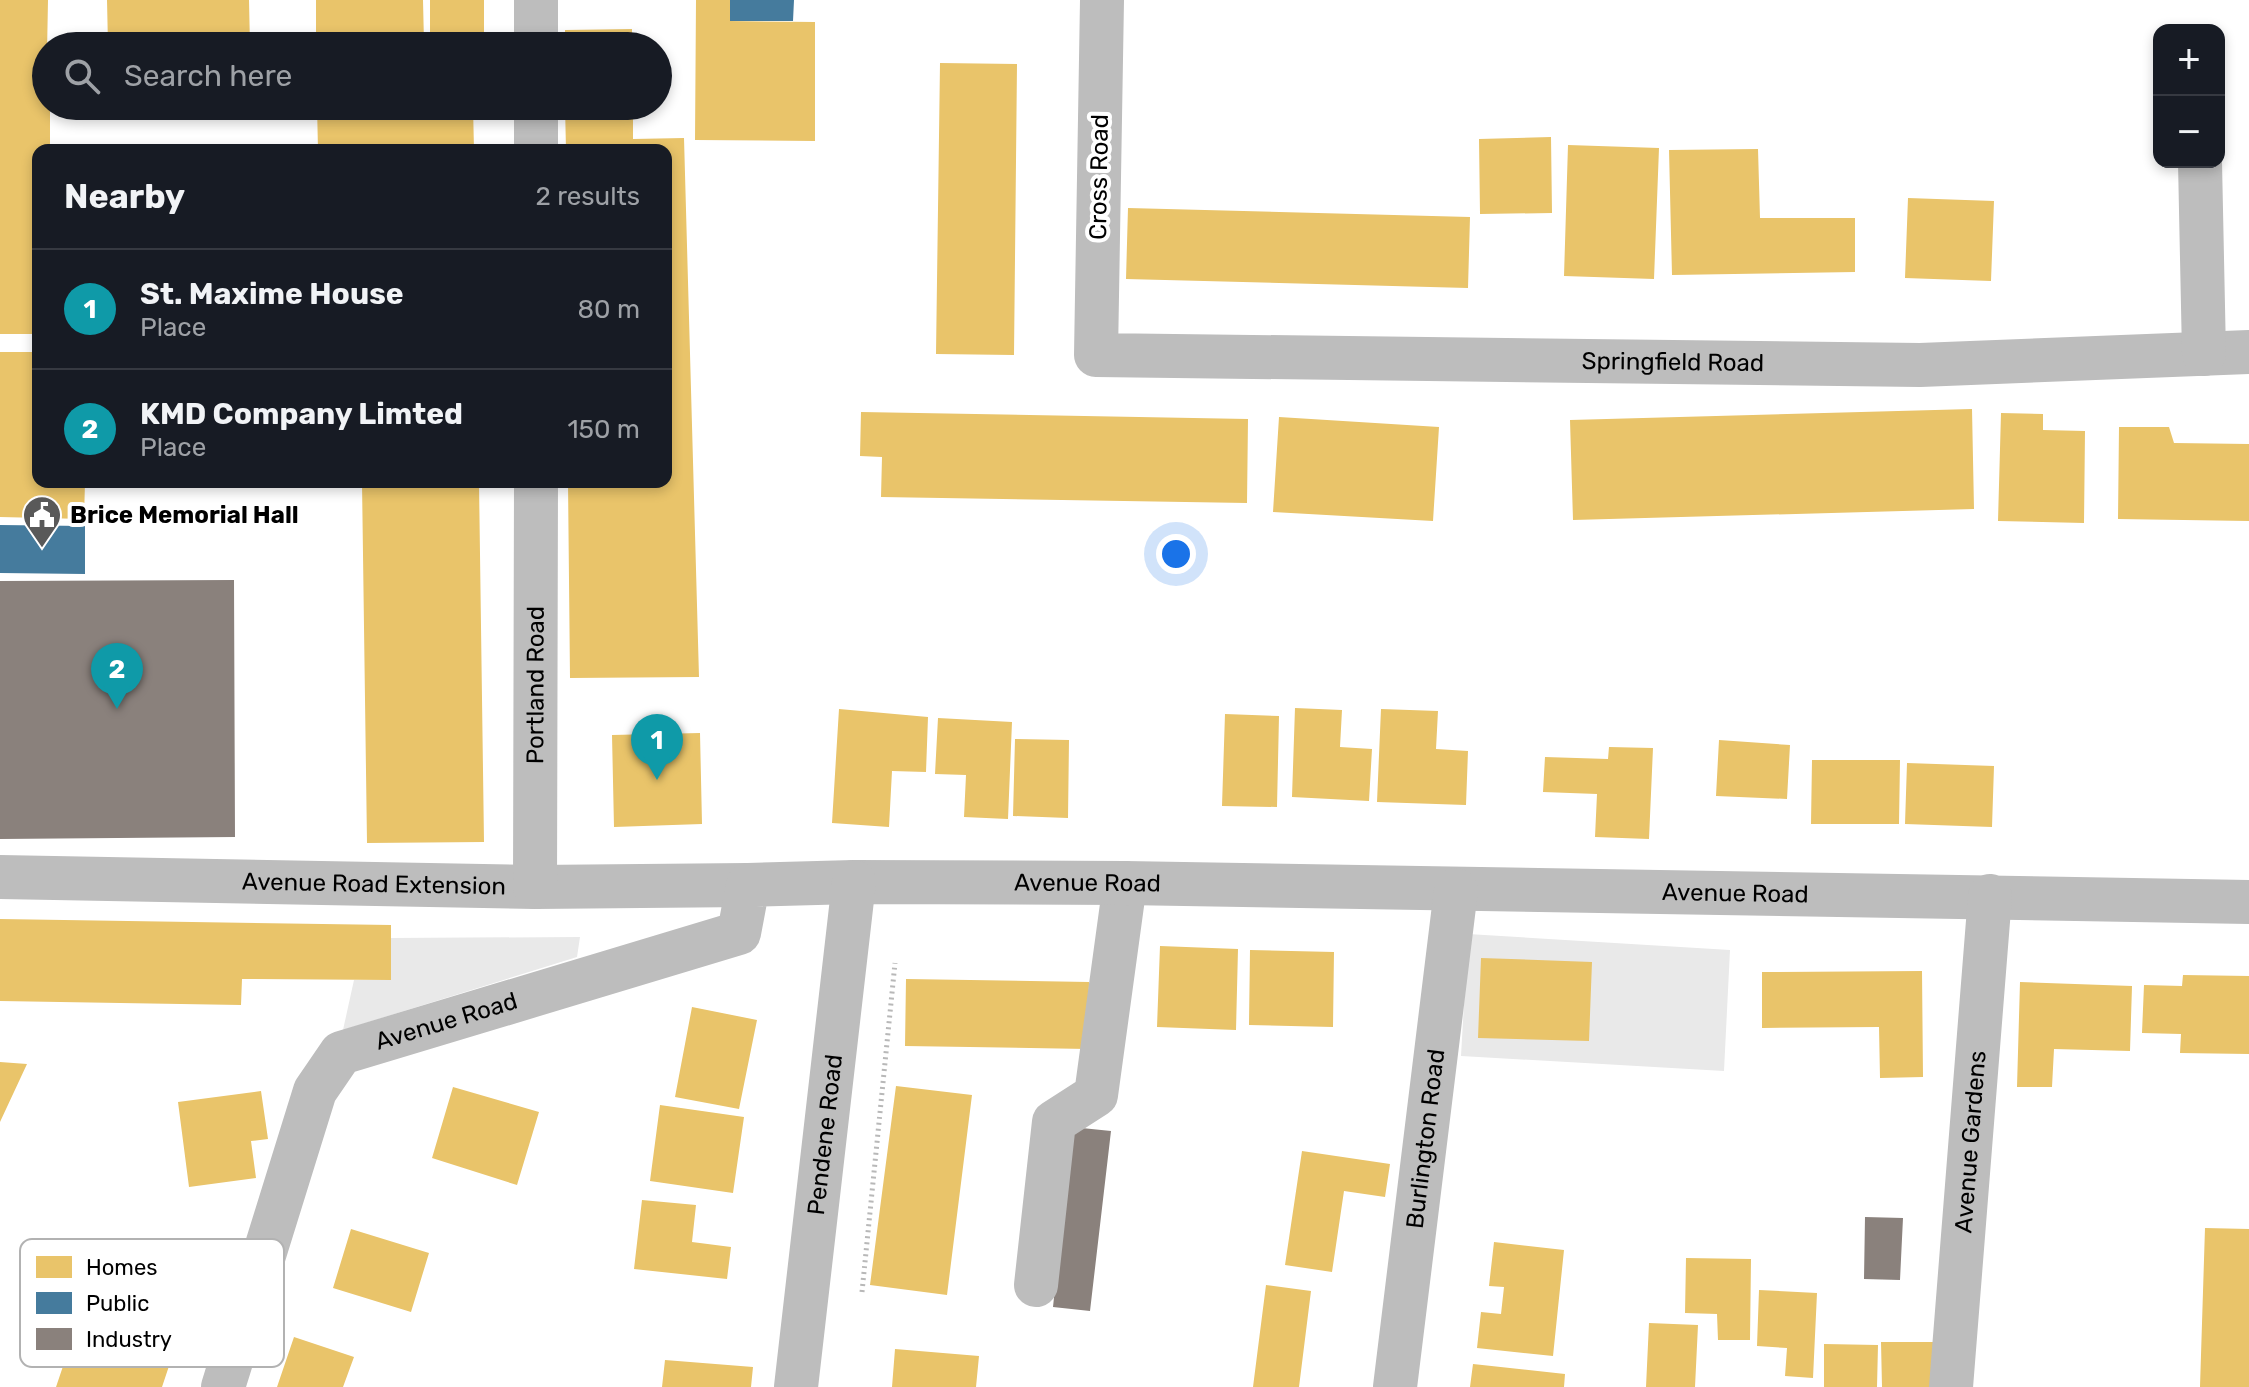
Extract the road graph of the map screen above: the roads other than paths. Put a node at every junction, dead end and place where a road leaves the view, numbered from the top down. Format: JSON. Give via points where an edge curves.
{"nodes":[{"id":1,"x":536,"y":0,"type":"edge"},
{"id":2,"x":1102,"y":0,"type":"edge"},
{"id":3,"x":536,"y":32,"type":"edge"},
{"id":4,"x":536,"y":120,"type":"edge"},
{"id":5,"x":536,"y":144,"type":"edge"},
{"id":6,"x":2200,"y":168,"type":"edge"},
{"id":7,"x":2249,"y":352,"type":"edge"},
{"id":8,"x":2204,"y":354,"type":"junction"},
{"id":9,"x":1096,"y":355,"type":"joint"},
{"id":10,"x":536,"y":488,"type":"edge"},
{"id":11,"x":0,"y":877,"type":"edge"},
{"id":12,"x":854,"y":882,"type":"junction"},
{"id":13,"x":1125,"y":883,"type":"junction"},
{"id":14,"x":748,"y":885,"type":"junction"},
{"id":15,"x":535,"y":887,"type":"junction"},
{"id":16,"x":1456,"y":890,"type":"junction"},
{"id":17,"x":1990,"y":896,"type":"junction"},
{"id":18,"x":2249,"y":902,"type":"edge"},
{"id":19,"x":269,"y":1239,"type":"edge"},
{"id":20,"x":1036,"y":1285,"type":"dead end"},
{"id":21,"x":229,"y":1367,"type":"edge"},
{"id":22,"x":223,"y":1387,"type":"edge"},
{"id":23,"x":796,"y":1387,"type":"edge"},
{"id":24,"x":1395,"y":1387,"type":"edge"},
{"id":25,"x":1951,"y":1387,"type":"edge"}],
"edges":[{"from":1,"to":3,"type":"street"},
{"from":2,"to":9,"type":"street","name":"Cross Road"},
{"from":4,"to":5,"type":"street"},
{"from":6,"to":8,"type":"street"},
{"from":7,"to":8,"type":"street","name":"Springfield Road"},
{"from":8,"to":9,"type":"street","name":"Springfield Road","via":[[1920,365]]},
{"from":10,"to":15,"type":"street","name":"Portland Road"},
{"from":11,"to":15,"type":"street","name":"Avenue Road Extension"},
{"from":12,"to":13,"type":"street","name":"Avenue Road"},
{"from":12,"to":14,"type":"street","name":"Avenue Road"},
{"from":12,"to":23,"type":"street","name":"Pendene Road"},
{"from":13,"to":16,"type":"street","name":"Avenue Road"},
{"from":13,"to":20,"type":"street","via":[[1096,1095],[1054,1122]]},
{"from":14,"to":15,"type":"street","name":"Avenue Road Extension"},
{"from":14,"to":19,"type":"street","name":"Avenue Road","via":[[739,933],[341,1053],[315,1091]]},
{"from":16,"to":17,"type":"street","name":"Avenue Road"},
{"from":16,"to":24,"type":"street","name":"Burlington Road"},
{"from":17,"to":18,"type":"street","name":"Avenue Road"},
{"from":17,"to":25,"type":"street","name":"Avenue Gardens"},
{"from":21,"to":22,"type":"street","name":"Avenue Road"}]}
